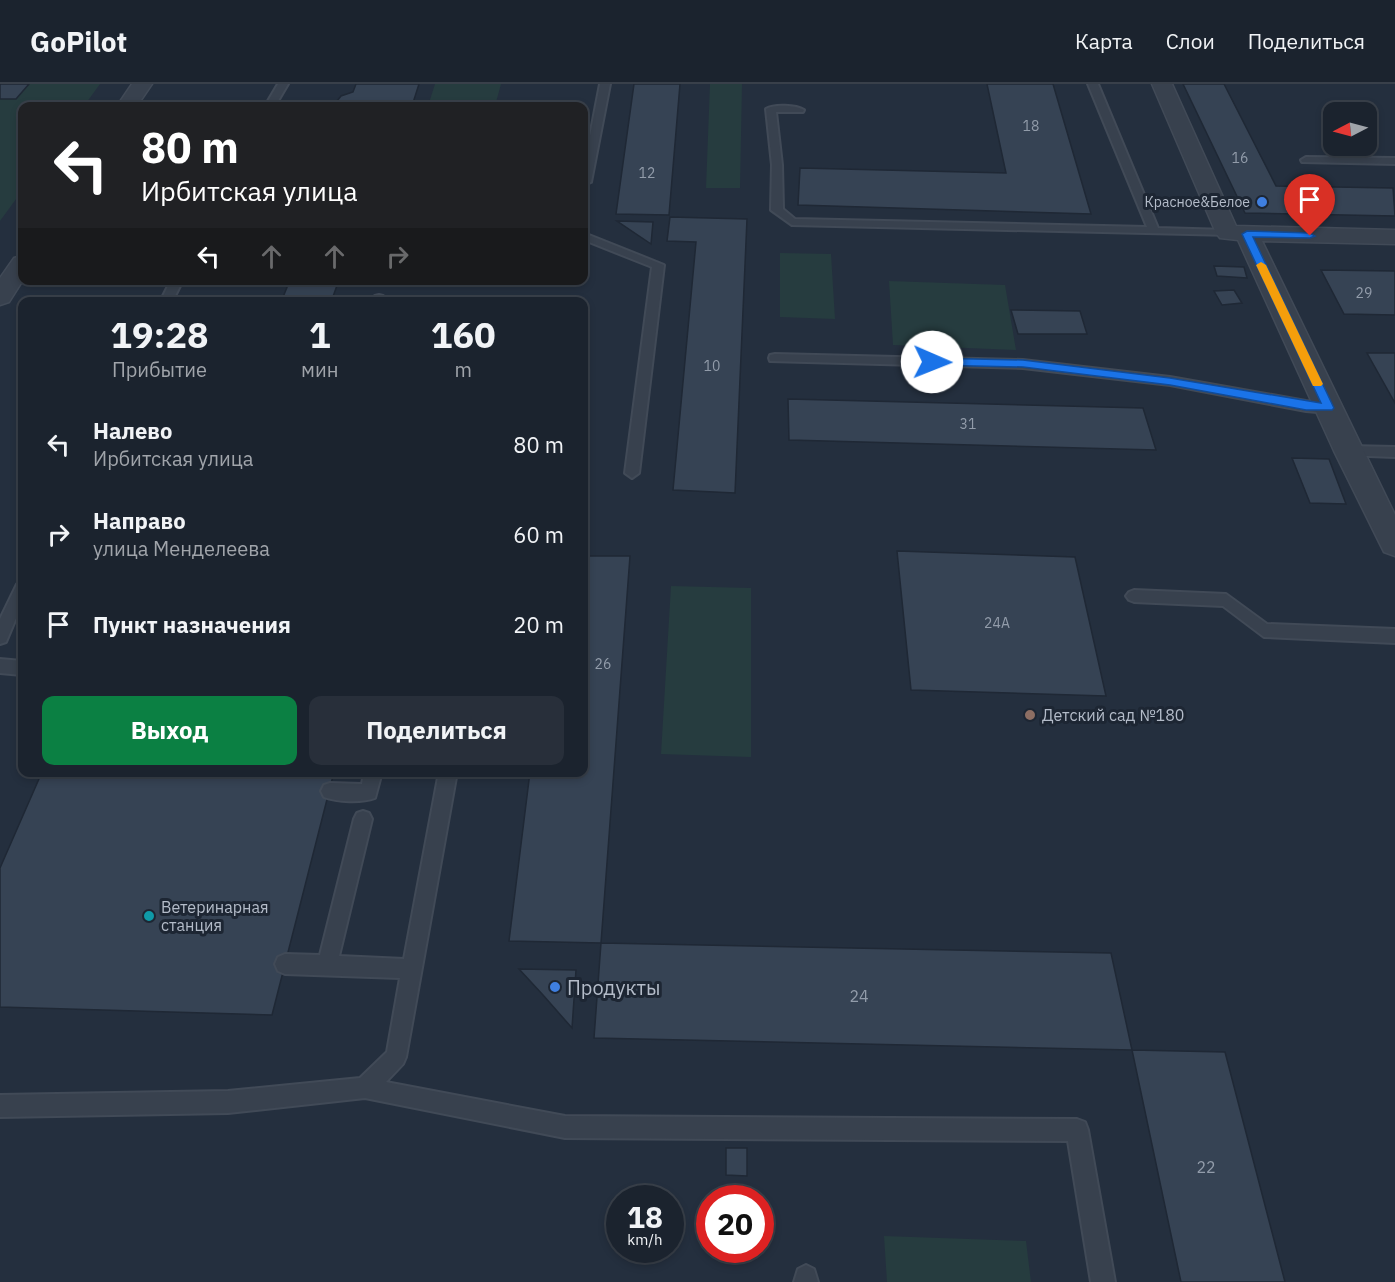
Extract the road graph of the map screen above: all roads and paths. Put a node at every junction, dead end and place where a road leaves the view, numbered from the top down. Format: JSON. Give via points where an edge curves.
{"nodes":[{"id":1,"x":142,"y":84,"type":"edge"},
{"id":2,"x":283,"y":84,"type":"edge"},
{"id":3,"x":605,"y":84,"type":"edge"},
{"id":4,"x":1093,"y":84,"type":"edge"},
{"id":5,"x":1162,"y":84,"type":"edge"},
{"id":6,"x":130,"y":102,"type":"edge"},
{"id":7,"x":272,"y":102,"type":"edge"},
{"id":8,"x":799,"y":110,"type":"dead end"},
{"id":9,"x":1306,"y":160,"type":"dead end"},
{"id":10,"x":1395,"y":161,"type":"edge"},
{"id":11,"x":588,"y":163,"type":"edge"},
{"id":12,"x":1154,"y":231,"type":"junction"},
{"id":13,"x":1237,"y":234,"type":"junction"},
{"id":14,"x":1395,"y":237,"type":"edge"},
{"id":15,"x":588,"y":238,"type":"edge"},
{"id":16,"x":18,"y":269,"type":"edge"},
{"id":17,"x":0,"y":297,"type":"edge"},
{"id":18,"x":775,"y":358,"type":"dead end"},
{"id":19,"x":1329,"y":408,"type":"junction"},
{"id":20,"x":1348,"y":451,"type":"junction"},
{"id":21,"x":1395,"y":452,"type":"edge"},
{"id":22,"x":632,"y":473,"type":"dead end"},
{"id":23,"x":1395,"y":544,"type":"edge"},
{"id":24,"x":1134,"y":596,"type":"dead end"},
{"id":25,"x":18,"y":597,"type":"edge"},
{"id":26,"x":1395,"y":636,"type":"edge"},
{"id":27,"x":0,"y":637,"type":"edge"},
{"id":28,"x":0,"y":666,"type":"edge"},
{"id":29,"x":18,"y":668,"type":"edge"},
{"id":30,"x":372,"y":777,"type":"edge"},
{"id":31,"x":447,"y":777,"type":"edge"},
{"id":32,"x":330,"y":791,"type":"dead end"},
{"id":33,"x":363,"y":819,"type":"dead end"},
{"id":34,"x":285,"y":964,"type":"dead end"},
{"id":35,"x":327,"y":965,"type":"junction"},
{"id":36,"x":412,"y":969,"type":"junction"},
{"id":37,"x":365,"y":1088,"type":"junction"},
{"id":38,"x":0,"y":1106,"type":"edge"},
{"id":39,"x":1102,"y":1282,"type":"edge"}],
"edges":[{"from":1,"to":6,"type":"street"},
{"from":2,"to":7,"type":"lane"},
{"from":3,"to":11,"type":"lane"},
{"from":4,"to":12,"type":"lane"},
{"from":5,"to":13,"type":"street"},
{"from":8,"to":12,"type":"lane","via":[[771,109],[777,210],[792,222]]},
{"from":9,"to":10,"type":"lane"},
{"from":12,"to":13,"type":"lane"},
{"from":13,"to":14,"type":"street"},
{"from":13,"to":19,"type":"street"},
{"from":15,"to":22,"type":"lane","via":[[658,265]]},
{"from":16,"to":17,"type":"street"},
{"from":18,"to":19,"type":"lane","via":[[1023,364],[1170,381]]},
{"from":19,"to":20,"type":"street"},
{"from":20,"to":21,"type":"lane"},
{"from":20,"to":23,"type":"street"},
{"from":24,"to":26,"type":"lane","via":[[1226,600],[1264,630]]},
{"from":25,"to":27,"type":"lane"},
{"from":28,"to":29,"type":"lane"},
{"from":30,"to":32,"type":"lane","via":[[369,792]]},
{"from":31,"to":36,"type":"lane"},
{"from":33,"to":35,"type":"lane"},
{"from":34,"to":35,"type":"lane"},
{"from":35,"to":36,"type":"lane"},
{"from":36,"to":37,"type":"lane","via":[[396,1057]]},
{"from":37,"to":38,"type":"lane","via":[[228,1102]]},
{"from":37,"to":39,"type":"lane","via":[[565,1127],[1077,1130]]}]}
